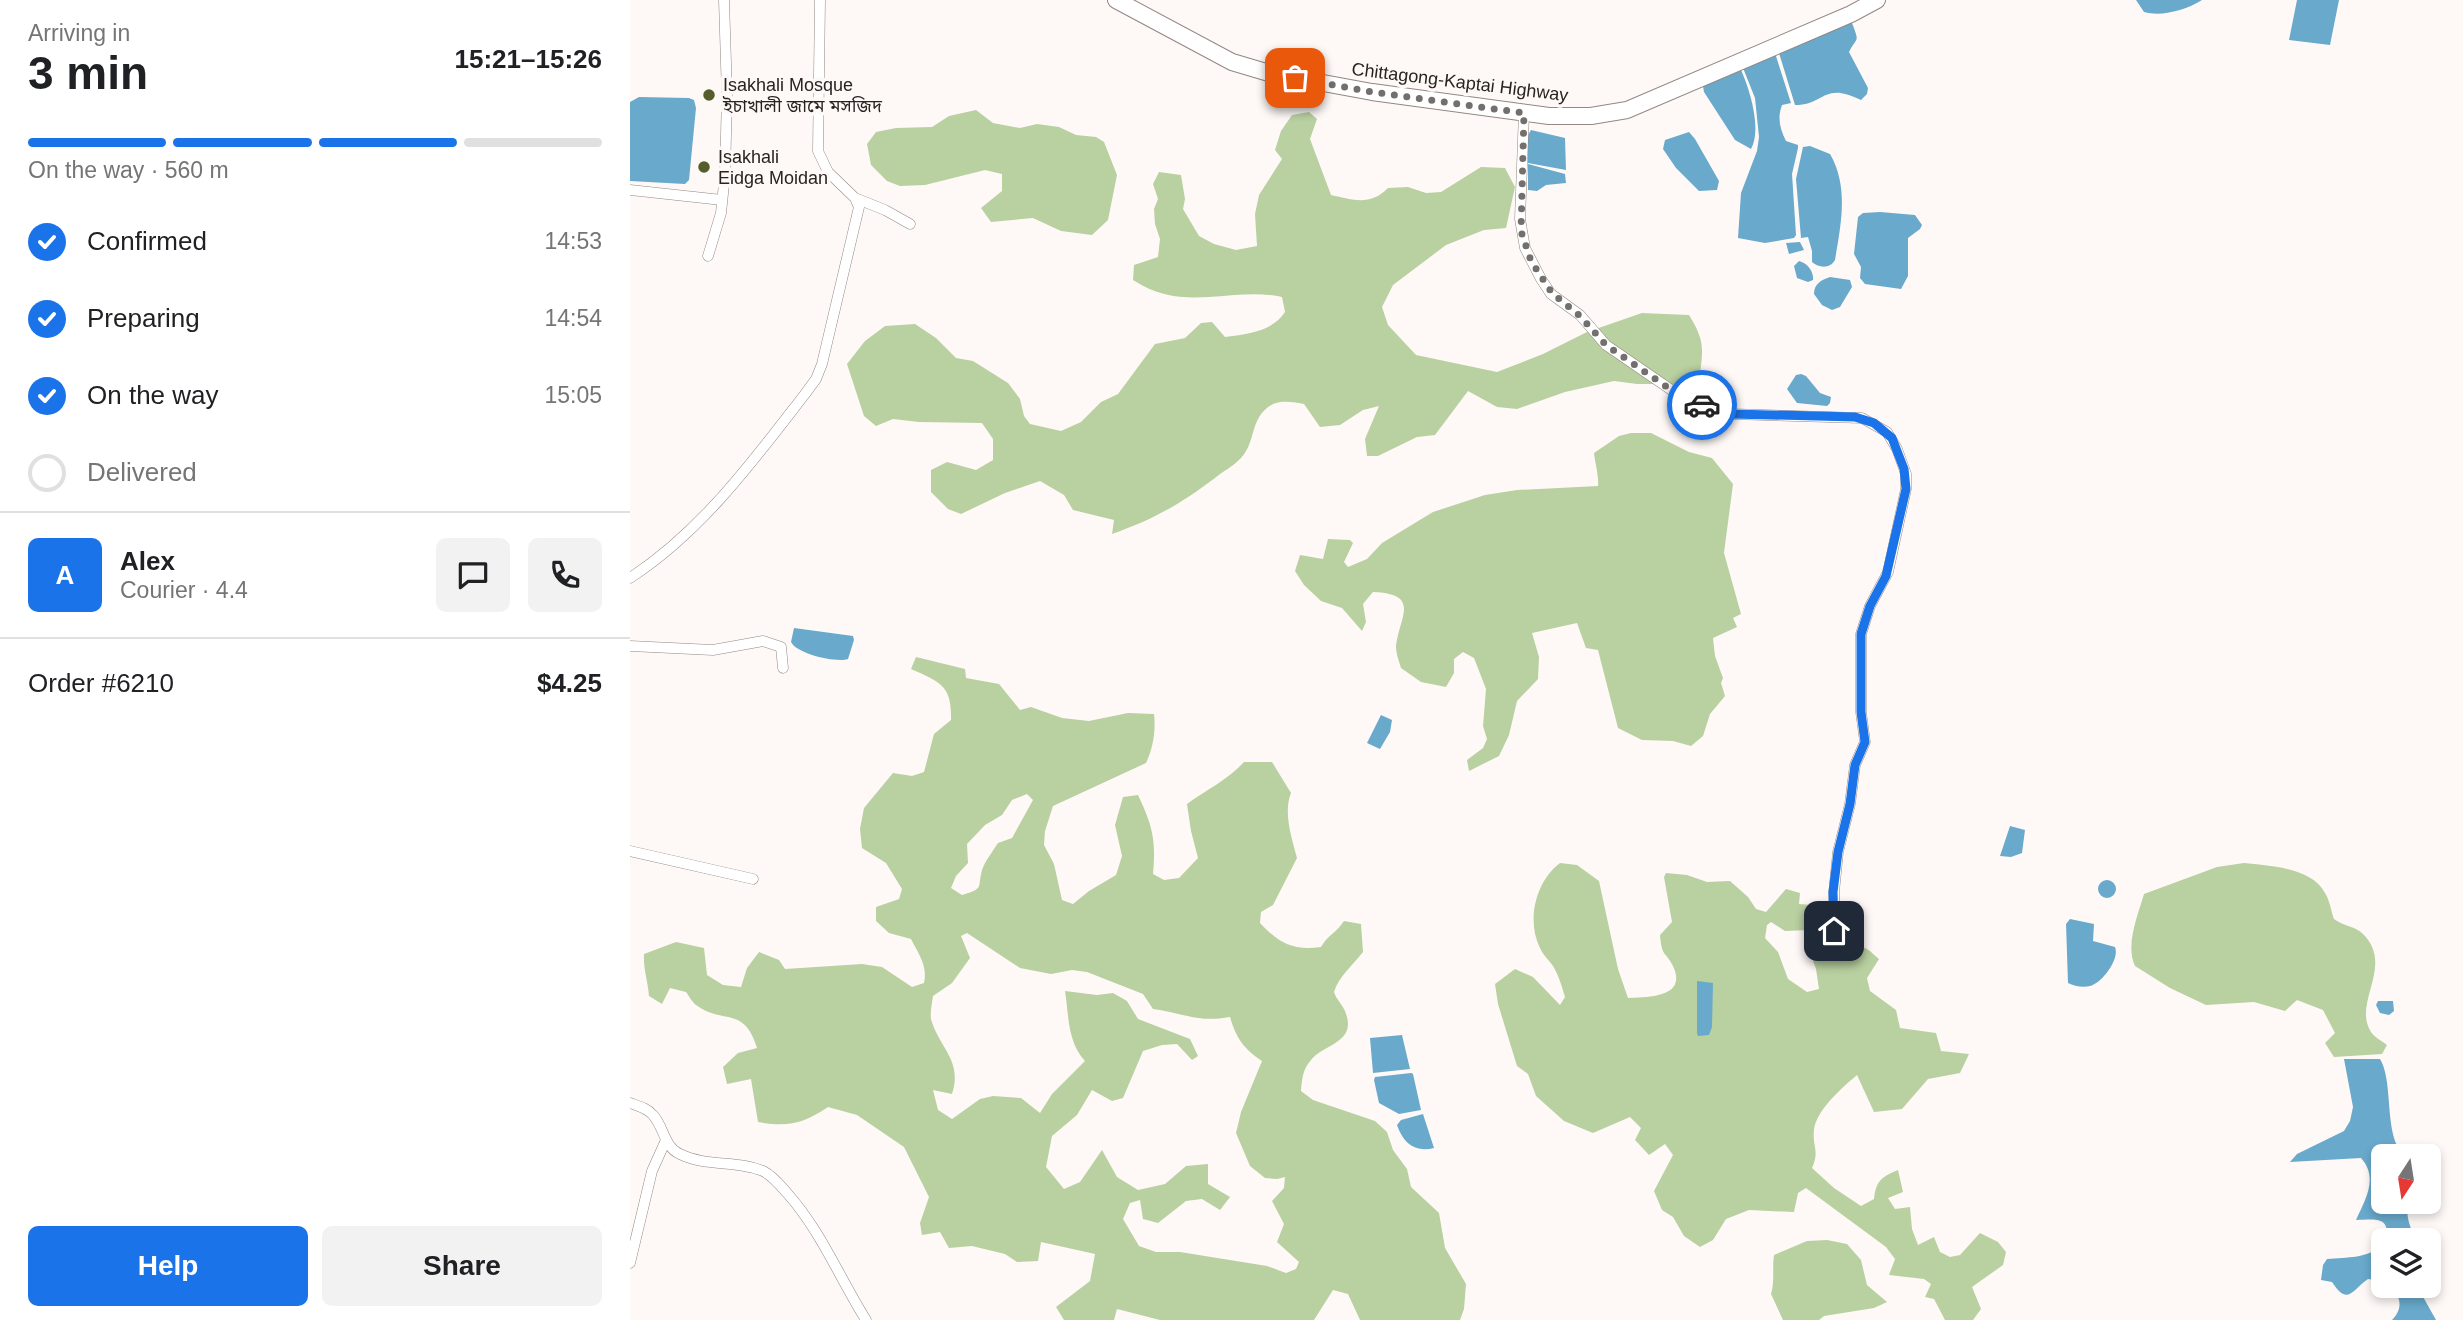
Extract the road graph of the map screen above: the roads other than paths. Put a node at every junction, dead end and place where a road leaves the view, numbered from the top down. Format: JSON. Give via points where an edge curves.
{"nodes":[{"id":1,"x":724,"y":0,"type":"edge"},
{"id":2,"x":820,"y":0,"type":"edge"},
{"id":3,"x":1116,"y":0,"type":"edge"},
{"id":4,"x":1877,"y":0,"type":"edge"},
{"id":5,"x":1524,"y":113,"type":"junction"},
{"id":6,"x":630,"y":190,"type":"edge"},
{"id":7,"x":855,"y":198,"type":"junction"},
{"id":8,"x":722,"y":200,"type":"junction"},
{"id":9,"x":910,"y":224,"type":"dead end"},
{"id":10,"x":708,"y":256,"type":"dead end"},
{"id":11,"x":630,"y":578,"type":"edge"},
{"id":12,"x":630,"y":646,"type":"edge"},
{"id":13,"x":783,"y":668,"type":"dead end"},
{"id":14,"x":630,"y":851,"type":"edge"},
{"id":15,"x":753,"y":878,"type":"dead end"},
{"id":16,"x":1835,"y":935,"type":"dead end"},
{"id":17,"x":630,"y":1102,"type":"edge"},
{"id":18,"x":666,"y":1140,"type":"junction"},
{"id":19,"x":630,"y":1263,"type":"edge"},
{"id":20,"x":866,"y":1320,"type":"edge"}],
"edges":[{"from":1,"to":8,"type":"street","via":[[727,95]]},
{"from":2,"to":7,"type":"street","via":[[818,151],[828,172]]},
{"from":3,"to":5,"type":"main road","name":"Chittagong-Kaptai Highway","via":[[1232,62],[1269,73]]},
{"from":4,"to":5,"type":"main road","name":"Chittagong-Kaptai Highway","via":[[1627,110],[1591,116]]},
{"from":5,"to":16,"type":"street","via":[[1520,219],[1525,248],[1552,293],[1606,345],[1683,398],[1732,414],[1862,418],[1887,432],[1897,449],[1906,489],[1886,576],[1861,634],[1865,742],[1855,765],[1838,852],[1833,892]]},
{"from":6,"to":8,"type":"street"},
{"from":7,"to":9,"type":"street"},
{"from":7,"to":11,"type":"street","via":[[859,207],[816,379],[725,494],[668,552]]},
{"from":8,"to":10,"type":"street"},
{"from":12,"to":13,"type":"street","via":[[713,650],[770,642],[780,647]]},
{"from":14,"to":15,"type":"street"},
{"from":17,"to":18,"type":"street","via":[[651,1112]]},
{"from":18,"to":19,"type":"street","via":[[652,1171]]},
{"from":18,"to":20,"type":"street","via":[[686,1157],[753,1168],[775,1179],[810,1219]]}]}
